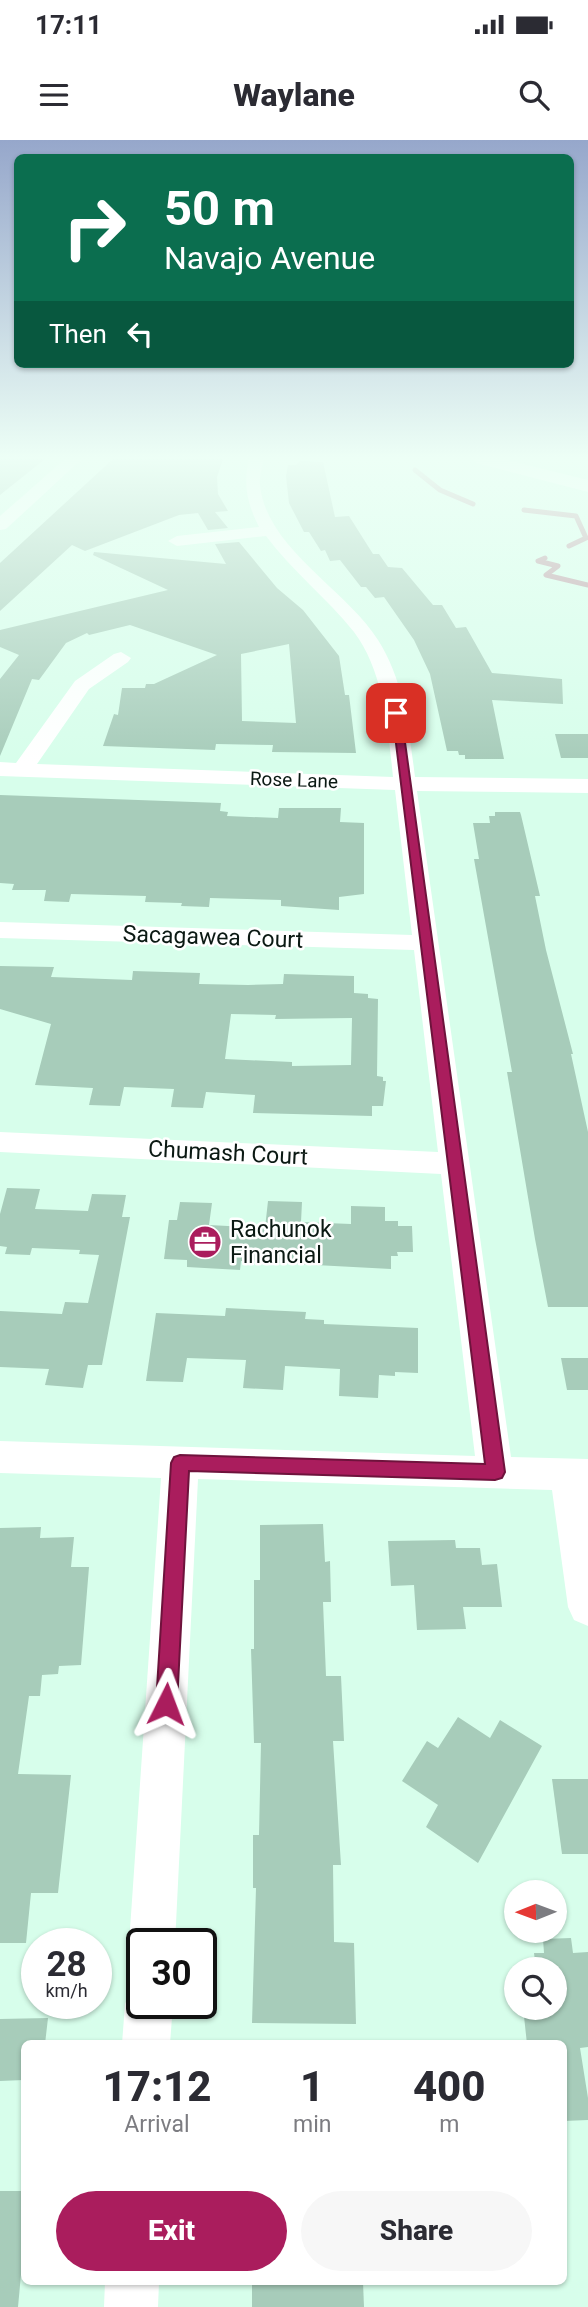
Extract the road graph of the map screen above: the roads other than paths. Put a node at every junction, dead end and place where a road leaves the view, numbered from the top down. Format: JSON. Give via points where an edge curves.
{"nodes":[{"id":1,"x":298,"y":560,"type":"edge"},
{"id":2,"x":121,"y":658,"type":"dead end"},
{"id":3,"x":11,"y":769,"type":"edge"},
{"id":4,"x":406,"y":784,"type":"junction"},
{"id":5,"x":588,"y":786,"type":"edge"},
{"id":6,"x":0,"y":930,"type":"edge"},
{"id":7,"x":427,"y":943,"type":"junction"},
{"id":8,"x":0,"y":1142,"type":"edge"},
{"id":9,"x":456,"y":1164,"type":"junction"},
{"id":10,"x":0,"y":1457,"type":"edge"},
{"id":11,"x":180,"y":1463,"type":"junction"},
{"id":12,"x":495,"y":1472,"type":"junction"},
{"id":13,"x":578,"y":1475,"type":"edge"},
{"id":14,"x":588,"y":1607,"type":"edge"},
{"id":15,"x":153,"y":1928,"type":"edge"},
{"id":16,"x":148,"y":2019,"type":"edge"},
{"id":17,"x":146,"y":2040,"type":"edge"},
{"id":18,"x":132,"y":2285,"type":"edge"},
{"id":19,"x":131,"y":2307,"type":"edge"}],
"edges":[{"from":1,"to":4,"type":"street","via":[[346,608],[381,661],[396,713]]},
{"from":2,"to":3,"type":"street","via":[[82,685]]},
{"from":3,"to":4,"type":"street","name":"Rose Lane"},
{"from":4,"to":5,"type":"street","name":"Rose Lane"},
{"from":4,"to":7,"type":"street"},
{"from":6,"to":7,"type":"street","name":"Sacagawea Court"},
{"from":7,"to":9,"type":"street"},
{"from":8,"to":9,"type":"street","name":"Chumash Court"},
{"from":9,"to":12,"type":"street"},
{"from":10,"to":11,"type":"street"},
{"from":11,"to":12,"type":"street"},
{"from":11,"to":15,"type":"street"},
{"from":12,"to":13,"type":"street"},
{"from":13,"to":14,"type":"street"},
{"from":16,"to":17,"type":"street"},
{"from":18,"to":19,"type":"street"}]}
